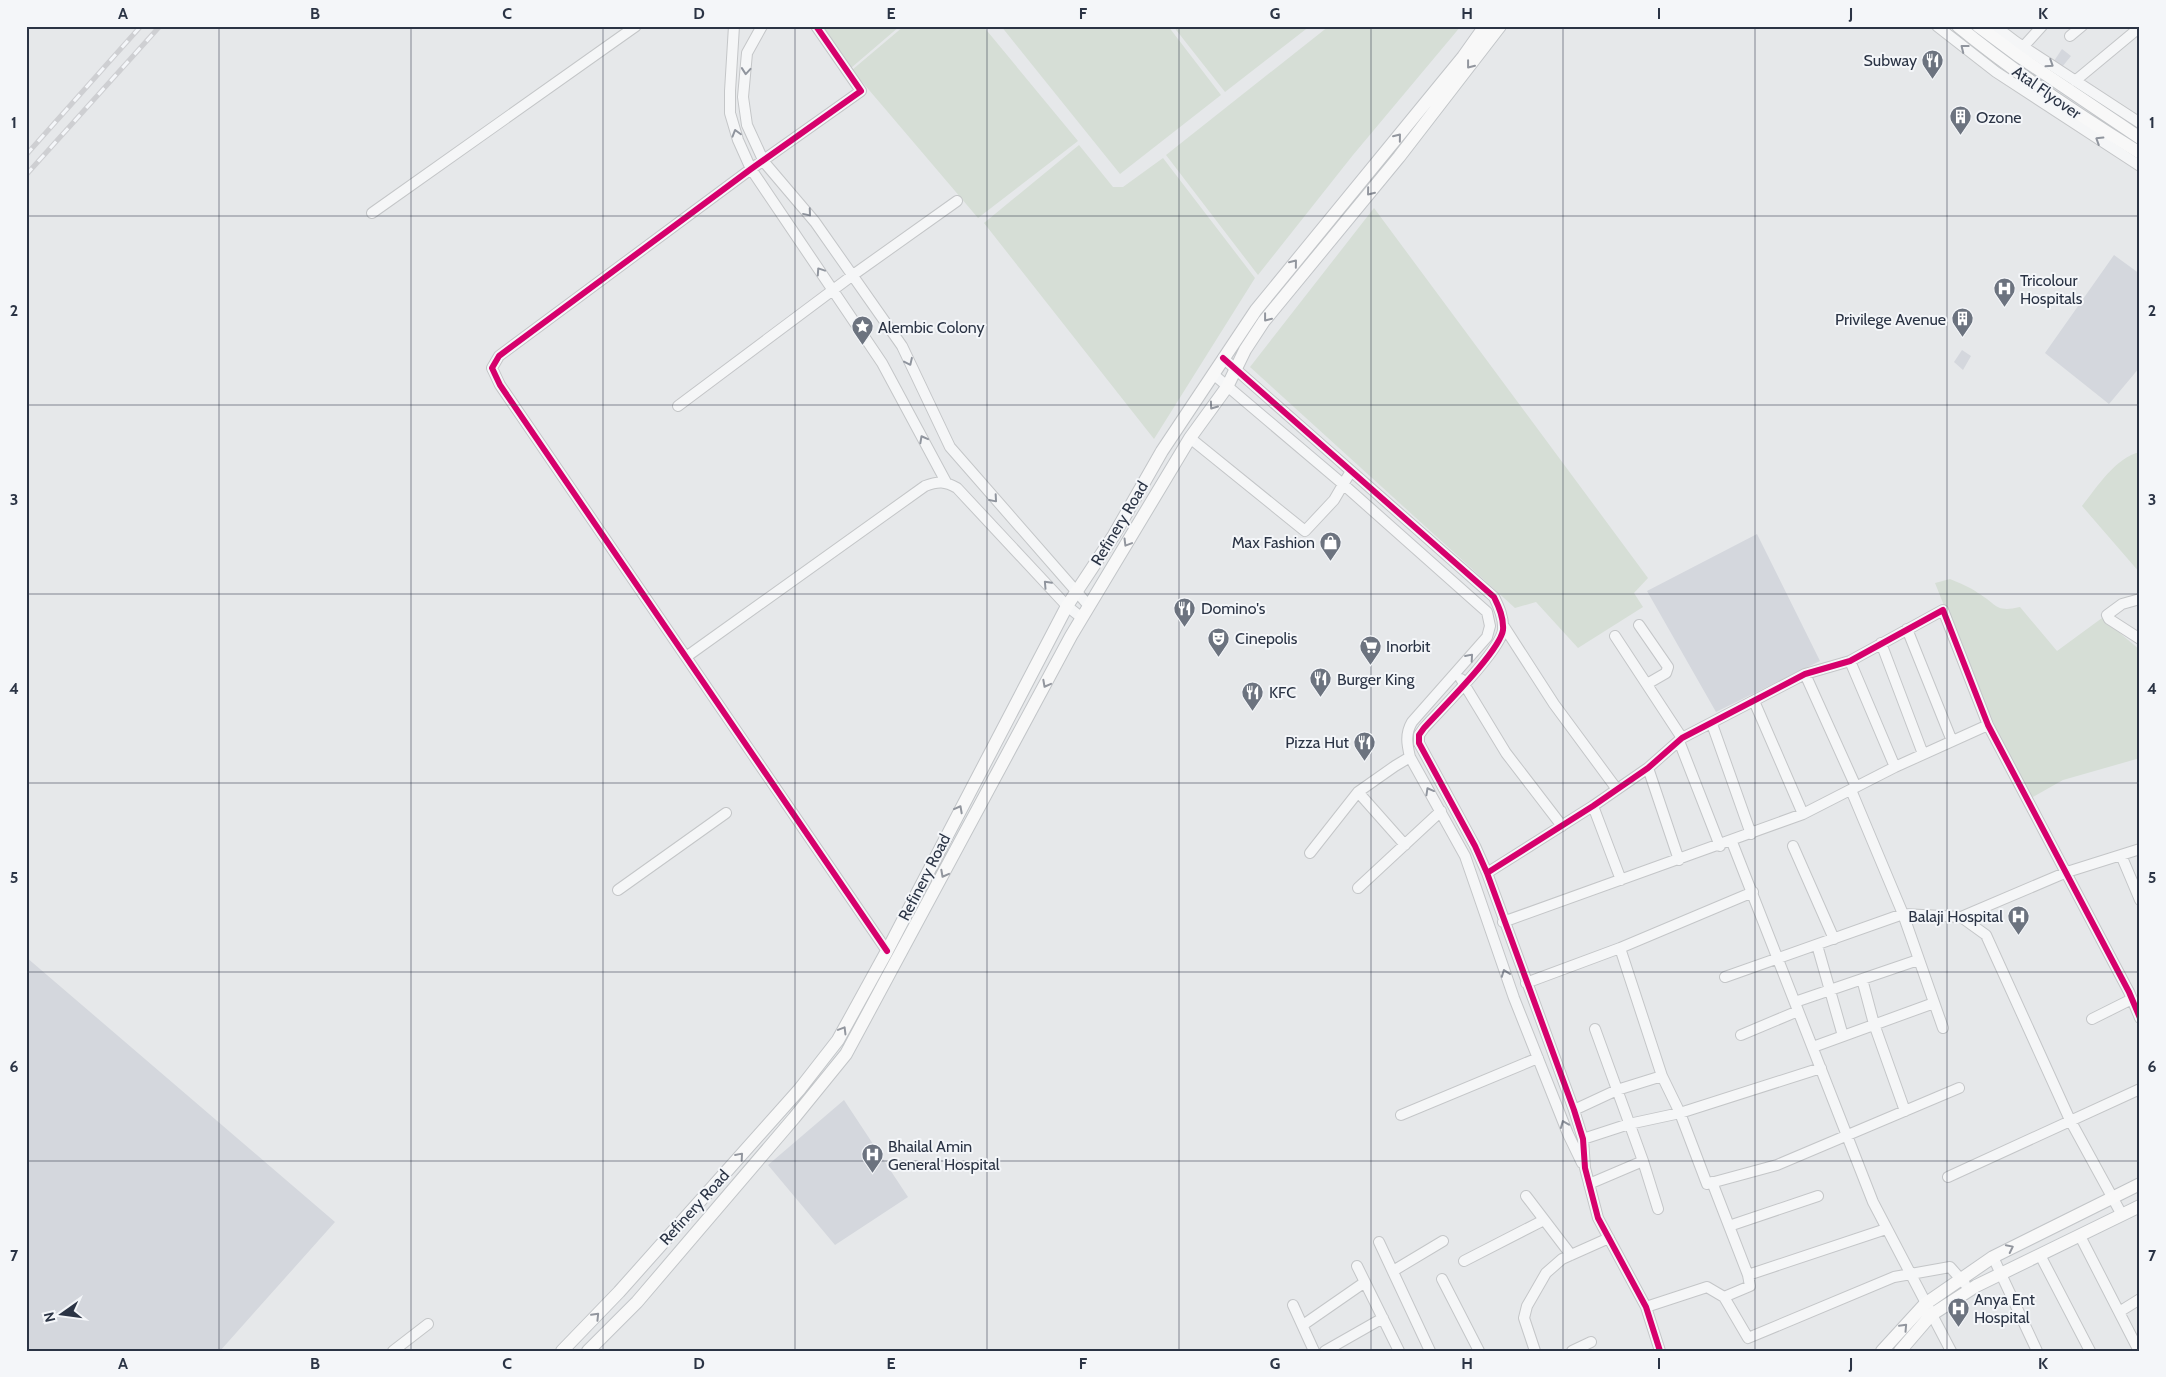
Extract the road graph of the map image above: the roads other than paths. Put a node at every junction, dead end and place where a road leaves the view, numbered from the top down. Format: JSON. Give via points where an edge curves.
{"nodes":[{"id":1,"x":636,"y":26,"type":"edge"},
{"id":2,"x":734,"y":26,"type":"edge"},
{"id":3,"x":762,"y":26,"type":"edge"},
{"id":4,"x":816,"y":26,"type":"edge"},
{"id":5,"x":1485,"y":26,"type":"edge"},
{"id":6,"x":1500,"y":26,"type":"edge"},
{"id":7,"x":1937,"y":26,"type":"edge"},
{"id":8,"x":1958,"y":26,"type":"edge"},
{"id":9,"x":1978,"y":26,"type":"edge"},
{"id":10,"x":1995,"y":26,"type":"edge"},
{"id":11,"x":2042,"y":26,"type":"edge"},
{"id":12,"x":2082,"y":26,"type":"edge"},
{"id":13,"x":2137,"y":29,"type":"edge"},
{"id":14,"x":2070,"y":36,"type":"dead end"},
{"id":15,"x":2023,"y":47,"type":"junction"},
{"id":16,"x":2075,"y":81,"type":"junction"},
{"id":17,"x":1439,"y":96,"type":"junction"},
{"id":18,"x":2140,"y":123,"type":"edge"},
{"id":19,"x":2140,"y":138,"type":"edge"},
{"id":20,"x":2140,"y":153,"type":"edge"},
{"id":21,"x":764,"y":162,"type":"junction"},
{"id":22,"x":2140,"y":166,"type":"edge"},
{"id":23,"x":751,"y":169,"type":"junction"},
{"id":24,"x":957,"y":201,"type":"dead end"},
{"id":25,"x":372,"y":213,"type":"dead end"},
{"id":26,"x":852,"y":275,"type":"junction"},
{"id":27,"x":834,"y":291,"type":"junction"},
{"id":28,"x":1223,"y":358,"type":"junction"},
{"id":29,"x":1237,"y":367,"type":"junction"},
{"id":30,"x":1212,"y":374,"type":"junction"},
{"id":31,"x":1227,"y":387,"type":"junction"},
{"id":32,"x":678,"y":406,"type":"dead end"},
{"id":33,"x":1190,"y":438,"type":"junction"},
{"id":34,"x":1351,"y":471,"type":"junction"},
{"id":35,"x":946,"y":482,"type":"junction"},
{"id":36,"x":1344,"y":485,"type":"junction"},
{"id":37,"x":1076,"y":592,"type":"junction"},
{"id":38,"x":2140,"y":599,"type":"edge"},
{"id":39,"x":1067,"y":606,"type":"junction"},
{"id":40,"x":1089,"y":606,"type":"junction"},
{"id":41,"x":1082,"y":618,"type":"junction"},
{"id":42,"x":1503,"y":625,"type":"junction"},
{"id":43,"x":1639,"y":625,"type":"dead end"},
{"id":44,"x":1907,"y":629,"type":"junction"},
{"id":45,"x":1615,"y":636,"type":"dead end"},
{"id":46,"x":2140,"y":639,"type":"edge"},
{"id":47,"x":1882,"y":643,"type":"junction"},
{"id":48,"x":686,"y":657,"type":"junction"},
{"id":49,"x":1850,"y":661,"type":"junction"},
{"id":50,"x":1455,"y":673,"type":"junction"},
{"id":51,"x":1805,"y":674,"type":"junction"},
{"id":52,"x":1465,"y":683,"type":"junction"},
{"id":53,"x":1647,"y":684,"type":"junction"},
{"id":54,"x":1754,"y":701,"type":"junction"},
{"id":55,"x":1712,"y":724,"type":"junction"},
{"id":56,"x":1988,"y":725,"type":"junction"},
{"id":57,"x":1681,"y":740,"type":"junction"},
{"id":58,"x":1952,"y":741,"type":"junction"},
{"id":59,"x":1923,"y":754,"type":"junction"},
{"id":60,"x":1410,"y":757,"type":"junction"},
{"id":61,"x":1895,"y":767,"type":"junction"},
{"id":62,"x":1648,"y":768,"type":"junction"},
{"id":63,"x":1616,"y":788,"type":"junction"},
{"id":64,"x":1853,"y":788,"type":"junction"},
{"id":65,"x":1358,"y":792,"type":"junction"},
{"id":66,"x":1593,"y":806,"type":"junction"},
{"id":67,"x":1441,"y":812,"type":"junction"},
{"id":68,"x":726,"y":813,"type":"dead end"},
{"id":69,"x":1804,"y":814,"type":"junction"},
{"id":70,"x":1562,"y":826,"type":"junction"},
{"id":71,"x":1751,"y":834,"type":"junction"},
{"id":72,"x":1732,"y":842,"type":"junction"},
{"id":73,"x":1405,"y":845,"type":"junction"},
{"id":74,"x":1720,"y":846,"type":"junction"},
{"id":75,"x":1793,"y":846,"type":"dead end"},
{"id":76,"x":2140,"y":849,"type":"edge"},
{"id":77,"x":1310,"y":853,"type":"dead end"},
{"id":78,"x":2121,"y":855,"type":"junction"},
{"id":79,"x":1679,"y":860,"type":"junction"},
{"id":80,"x":2067,"y":872,"type":"junction"},
{"id":81,"x":1487,"y":873,"type":"junction"},
{"id":82,"x":1621,"y":880,"type":"junction"},
{"id":83,"x":1358,"y":888,"type":"dead end"},
{"id":84,"x":618,"y":890,"type":"dead end"},
{"id":85,"x":1753,"y":892,"type":"junction"},
{"id":86,"x":2140,"y":900,"type":"edge"},
{"id":87,"x":1903,"y":914,"type":"junction"},
{"id":88,"x":1961,"y":917,"type":"junction"},
{"id":89,"x":1503,"y":922,"type":"junction"},
{"id":90,"x":893,"y":938,"type":"junction"},
{"id":91,"x":1834,"y":939,"type":"junction"},
{"id":92,"x":1817,"y":945,"type":"junction"},
{"id":93,"x":905,"y":946,"type":"junction"},
{"id":94,"x":1620,"y":948,"type":"junction"},
{"id":95,"x":886,"y":951,"type":"junction"},
{"id":96,"x":1778,"y":958,"type":"junction"},
{"id":97,"x":1918,"y":960,"type":"junction"},
{"id":98,"x":1725,"y":977,"type":"dead end"},
{"id":99,"x":1862,"y":979,"type":"junction"},
{"id":100,"x":1526,"y":983,"type":"junction"},
{"id":101,"x":2140,"y":988,"type":"edge"},
{"id":102,"x":1829,"y":990,"type":"junction"},
{"id":103,"x":2130,"y":995,"type":"junction"},
{"id":104,"x":1934,"y":1003,"type":"junction"},
{"id":105,"x":1796,"y":1007,"type":"junction"},
{"id":106,"x":2140,"y":1018,"type":"edge"},
{"id":107,"x":2092,"y":1019,"type":"dead end"},
{"id":108,"x":1874,"y":1024,"type":"junction"},
{"id":109,"x":1943,"y":1028,"type":"dead end"},
{"id":110,"x":1595,"y":1029,"type":"dead end"},
{"id":111,"x":1741,"y":1035,"type":"dead end"},
{"id":112,"x":1843,"y":1036,"type":"junction"},
{"id":113,"x":1813,"y":1047,"type":"junction"},
{"id":114,"x":1538,"y":1058,"type":"junction"},
{"id":115,"x":1821,"y":1068,"type":"junction"},
{"id":116,"x":1662,"y":1076,"type":"junction"},
{"id":117,"x":1960,"y":1088,"type":"dead end"},
{"id":118,"x":2140,"y":1089,"type":"edge"},
{"id":119,"x":1617,"y":1090,"type":"junction"},
{"id":120,"x":1574,"y":1110,"type":"junction"},
{"id":121,"x":1905,"y":1111,"type":"junction"},
{"id":122,"x":1680,"y":1113,"type":"junction"},
{"id":123,"x":1401,"y":1115,"type":"dead end"},
{"id":124,"x":2070,"y":1120,"type":"junction"},
{"id":125,"x":1629,"y":1124,"type":"junction"},
{"id":126,"x":1847,"y":1136,"type":"junction"},
{"id":127,"x":1583,"y":1139,"type":"junction"},
{"id":128,"x":1643,"y":1162,"type":"junction"},
{"id":129,"x":1585,"y":1168,"type":"junction"},
{"id":130,"x":1948,"y":1177,"type":"dead end"},
{"id":131,"x":1712,"y":1182,"type":"junction"},
{"id":132,"x":1589,"y":1184,"type":"junction"},
{"id":133,"x":2140,"y":1184,"type":"edge"},
{"id":134,"x":1526,"y":1196,"type":"dead end"},
{"id":135,"x":1818,"y":1196,"type":"dead end"},
{"id":136,"x":2112,"y":1198,"type":"junction"},
{"id":137,"x":2140,"y":1206,"type":"edge"},
{"id":138,"x":1658,"y":1209,"type":"dead end"},
{"id":139,"x":2122,"y":1215,"type":"junction"},
{"id":140,"x":1544,"y":1220,"type":"junction"},
{"id":141,"x":1729,"y":1226,"type":"junction"},
{"id":142,"x":1886,"y":1229,"type":"junction"},
{"id":143,"x":2080,"y":1236,"type":"junction"},
{"id":144,"x":1609,"y":1238,"type":"junction"},
{"id":145,"x":1443,"y":1240,"type":"dead end"},
{"id":146,"x":1379,"y":1242,"type":"dead end"},
{"id":147,"x":2040,"y":1255,"type":"junction"},
{"id":148,"x":1571,"y":1256,"type":"junction"},
{"id":149,"x":1993,"y":1257,"type":"junction"},
{"id":150,"x":1464,"y":1261,"type":"dead end"},
{"id":151,"x":1357,"y":1266,"type":"dead end"},
{"id":152,"x":1393,"y":1271,"type":"junction"},
{"id":153,"x":1910,"y":1273,"type":"junction"},
{"id":154,"x":2000,"y":1274,"type":"junction"},
{"id":155,"x":1748,"y":1275,"type":"junction"},
{"id":156,"x":1962,"y":1278,"type":"junction"},
{"id":157,"x":1442,"y":1279,"type":"dead end"},
{"id":158,"x":1365,"y":1282,"type":"junction"},
{"id":159,"x":1969,"y":1290,"type":"junction"},
{"id":160,"x":1724,"y":1297,"type":"junction"},
{"id":161,"x":2140,"y":1299,"type":"edge"},
{"id":162,"x":1293,"y":1305,"type":"dead end"},
{"id":163,"x":1646,"y":1307,"type":"junction"},
{"id":164,"x":1928,"y":1309,"type":"junction"},
{"id":165,"x":2119,"y":1312,"type":"junction"},
{"id":166,"x":1383,"y":1318,"type":"junction"},
{"id":167,"x":428,"y":1324,"type":"dead end"},
{"id":168,"x":1303,"y":1325,"type":"junction"},
{"id":169,"x":1591,"y":1342,"type":"dead end"},
{"id":170,"x":393,"y":1351,"type":"edge"},
{"id":171,"x":562,"y":1351,"type":"edge"},
{"id":172,"x":588,"y":1351,"type":"edge"},
{"id":173,"x":1314,"y":1351,"type":"edge"},
{"id":174,"x":1325,"y":1351,"type":"edge"},
{"id":175,"x":1399,"y":1351,"type":"edge"},
{"id":176,"x":1430,"y":1351,"type":"edge"},
{"id":177,"x":1479,"y":1351,"type":"edge"},
{"id":178,"x":1535,"y":1351,"type":"edge"},
{"id":179,"x":1572,"y":1351,"type":"edge"},
{"id":180,"x":1660,"y":1351,"type":"edge"},
{"id":181,"x":1882,"y":1351,"type":"edge"},
{"id":182,"x":1900,"y":1351,"type":"edge"},
{"id":183,"x":1951,"y":1351,"type":"edge"},
{"id":184,"x":2037,"y":1351,"type":"edge"},
{"id":185,"x":2090,"y":1351,"type":"edge"},
{"id":186,"x":2139,"y":1351,"type":"edge"}],
"edges":[{"from":1,"to":25,"type":"street"},
{"from":23,"to":2,"type":"street","one_way":true,"via":[[730,113]]},
{"from":3,"to":21,"type":"street","one_way":true,"via":[[747,53],[743,97],[748,125]]},
{"from":4,"to":21,"type":"street","via":[[861,91]]},
{"from":5,"to":17,"type":"main road"},
{"from":6,"to":17,"type":"main road","one_way":true},
{"from":22,"to":7,"type":"street","one_way":true,"via":[[1996,72]]},
{"from":8,"to":20,"type":"main road","name":"Atal Flyover","via":[[1992,54],[2095,126]]},
{"from":9,"to":19,"type":"main road","name":"Atal Flyover","via":[[2016,56]]},
{"from":10,"to":15,"type":"street"},
{"from":11,"to":15,"type":"street"},
{"from":12,"to":14,"type":"street"},
{"from":13,"to":16,"type":"street"},
{"from":15,"to":16,"type":"street","one_way":true},
{"from":16,"to":18,"type":"street"},
{"from":28,"to":17,"type":"main road","name":"Refinery Road","one_way":true,"via":[[1256,310]]},
{"from":17,"to":29,"type":"main road","name":"Refinery Road","one_way":true,"via":[[1399,157],[1264,321],[1244,350]]},
{"from":21,"to":23,"type":"street"},
{"from":21,"to":26,"type":"street","one_way":true,"via":[[815,222]]},
{"from":27,"to":23,"type":"street","one_way":true},
{"from":23,"to":48,"type":"street","via":[[499,356],[492,368],[500,385]]},
{"from":24,"to":26,"type":"street"},
{"from":26,"to":27,"type":"street"},
{"from":26,"to":37,"type":"street","one_way":true,"via":[[902,346],[950,448]]},
{"from":27,"to":32,"type":"street"},
{"from":35,"to":27,"type":"street","one_way":true,"via":[[882,363]]},
{"from":28,"to":29,"type":"street"},
{"from":28,"to":30,"type":"main road","name":"Refinery Road"},
{"from":29,"to":31,"type":"main road","name":"Refinery Road"},
{"from":29,"to":34,"type":"street"},
{"from":30,"to":31,"type":"street"},
{"from":30,"to":37,"type":"main road","name":"Refinery Road"},
{"from":31,"to":33,"type":"main road","name":"Refinery Road","one_way":true},
{"from":31,"to":36,"type":"street"},
{"from":33,"to":36,"type":"street","via":[[1305,531]]},
{"from":33,"to":40,"type":"main road","name":"Refinery Road","one_way":true},
{"from":34,"to":36,"type":"street"},
{"from":34,"to":42,"type":"street","via":[[1494,597]]},
{"from":39,"to":35,"type":"street","one_way":true,"via":[[957,488]]},
{"from":35,"to":48,"type":"street","via":[[925,486]]},
{"from":50,"to":36,"type":"street","one_way":true,"via":[[1487,637],[1490,626],[1487,612]]},
{"from":37,"to":39,"type":"main road","name":"Refinery Road"},
{"from":37,"to":40,"type":"street"},
{"from":38,"to":46,"type":"street","via":[[2122,604],[2107,615]]},
{"from":39,"to":41,"type":"street"},
{"from":90,"to":39,"type":"main road","name":"Refinery Road","one_way":true},
{"from":40,"to":41,"type":"main road","name":"Refinery Road"},
{"from":41,"to":93,"type":"main road","name":"Refinery Road","one_way":true},
{"from":42,"to":52,"type":"street","via":[[1498,643]]},
{"from":42,"to":63,"type":"street","via":[[1554,704]]},
{"from":43,"to":53,"type":"street","via":[[1668,667],[1666,674]]},
{"from":44,"to":47,"type":"street"},
{"from":44,"to":56,"type":"street","via":[[1943,610]]},
{"from":44,"to":58,"type":"street"},
{"from":45,"to":53,"type":"street"},
{"from":47,"to":49,"type":"street"},
{"from":47,"to":59,"type":"street"},
{"from":48,"to":95,"type":"street"},
{"from":49,"to":51,"type":"street"},
{"from":49,"to":61,"type":"street"},
{"from":50,"to":52,"type":"street"},
{"from":50,"to":60,"type":"street","via":[[1409,728]]},
{"from":51,"to":54,"type":"street"},
{"from":51,"to":64,"type":"street"},
{"from":52,"to":70,"type":"street","via":[[1506,753]]},
{"from":52,"to":81,"type":"street","via":[[1424,728],[1419,735],[1419,743]]},
{"from":53,"to":57,"type":"street"},
{"from":54,"to":55,"type":"street"},
{"from":54,"to":69,"type":"street"},
{"from":55,"to":57,"type":"street"},
{"from":55,"to":71,"type":"street"},
{"from":56,"to":58,"type":"street"},
{"from":56,"to":80,"type":"street"},
{"from":57,"to":62,"type":"street"},
{"from":57,"to":74,"type":"street"},
{"from":58,"to":59,"type":"street"},
{"from":59,"to":61,"type":"street"},
{"from":60,"to":65,"type":"street"},
{"from":67,"to":60,"type":"street","one_way":true},
{"from":61,"to":64,"type":"street"},
{"from":62,"to":63,"type":"street"},
{"from":62,"to":79,"type":"street"},
{"from":63,"to":66,"type":"street"},
{"from":64,"to":69,"type":"street"},
{"from":64,"to":87,"type":"street"},
{"from":65,"to":73,"type":"street"},
{"from":65,"to":77,"type":"street"},
{"from":66,"to":70,"type":"street"},
{"from":66,"to":82,"type":"street"},
{"from":67,"to":73,"type":"street"},
{"from":114,"to":67,"type":"street","one_way":true,"via":[[1502,964],[1471,869]]},
{"from":68,"to":84,"type":"street"},
{"from":69,"to":71,"type":"street"},
{"from":70,"to":81,"type":"street"},
{"from":71,"to":72,"type":"street"},
{"from":72,"to":74,"type":"street"},
{"from":72,"to":85,"type":"street"},
{"from":73,"to":83,"type":"street"},
{"from":74,"to":79,"type":"street"},
{"from":75,"to":91,"type":"street"},
{"from":76,"to":78,"type":"street"},
{"from":78,"to":80,"type":"street"},
{"from":78,"to":86,"type":"street"},
{"from":79,"to":82,"type":"street"},
{"from":80,"to":88,"type":"street"},
{"from":80,"to":103,"type":"street"},
{"from":81,"to":89,"type":"street"},
{"from":82,"to":89,"type":"street"},
{"from":85,"to":94,"type":"street"},
{"from":85,"to":96,"type":"street"},
{"from":87,"to":88,"type":"street"},
{"from":87,"to":91,"type":"street"},
{"from":87,"to":97,"type":"street"},
{"from":88,"to":124,"type":"street","via":[[1986,935]]},
{"from":89,"to":100,"type":"street"},
{"from":90,"to":93,"type":"main road"},
{"from":90,"to":95,"type":"main road","name":"Refinery Road"},
{"from":91,"to":92,"type":"street"},
{"from":92,"to":96,"type":"street"},
{"from":92,"to":102,"type":"street"},
{"from":93,"to":172,"type":"main road","name":"Refinery Road","via":[[835,1070],[637,1302]]},
{"from":94,"to":100,"type":"street"},
{"from":94,"to":116,"type":"street"},
{"from":171,"to":95,"type":"main road","name":"Refinery Road","one_way":true,"via":[[619,1292],[820,1064],[845,1027]]},
{"from":96,"to":98,"type":"street"},
{"from":96,"to":105,"type":"street"},
{"from":97,"to":99,"type":"street"},
{"from":97,"to":104,"type":"street"},
{"from":99,"to":102,"type":"street"},
{"from":99,"to":108,"type":"street"},
{"from":100,"to":120,"type":"street"},
{"from":101,"to":103,"type":"street"},
{"from":102,"to":105,"type":"street"},
{"from":102,"to":112,"type":"street"},
{"from":103,"to":106,"type":"street"},
{"from":103,"to":107,"type":"street"},
{"from":104,"to":108,"type":"street"},
{"from":104,"to":109,"type":"street"},
{"from":105,"to":111,"type":"street"},
{"from":105,"to":113,"type":"street"},
{"from":108,"to":112,"type":"street"},
{"from":108,"to":121,"type":"street"},
{"from":110,"to":119,"type":"street"},
{"from":112,"to":113,"type":"street"},
{"from":113,"to":115,"type":"street"},
{"from":114,"to":123,"type":"street"},
{"from":129,"to":114,"type":"street","one_way":true},
{"from":115,"to":122,"type":"street"},
{"from":115,"to":126,"type":"street"},
{"from":116,"to":119,"type":"street"},
{"from":116,"to":122,"type":"street"},
{"from":117,"to":121,"type":"street"},
{"from":118,"to":124,"type":"street"},
{"from":119,"to":120,"type":"street"},
{"from":119,"to":125,"type":"street"},
{"from":120,"to":127,"type":"street"},
{"from":121,"to":126,"type":"street"},
{"from":122,"to":125,"type":"street"},
{"from":122,"to":131,"type":"street","via":[[1707,1184]]},
{"from":124,"to":130,"type":"street"},
{"from":124,"to":136,"type":"street"},
{"from":125,"to":127,"type":"street"},
{"from":125,"to":128,"type":"street"},
{"from":126,"to":131,"type":"street","via":[[1777,1165]]},
{"from":126,"to":142,"type":"street"},
{"from":127,"to":129,"type":"street"},
{"from":128,"to":132,"type":"street"},
{"from":128,"to":138,"type":"street"},
{"from":129,"to":132,"type":"street"},
{"from":131,"to":141,"type":"street"},
{"from":132,"to":144,"type":"street","via":[[1598,1218]]},
{"from":133,"to":136,"type":"main road"},
{"from":134,"to":140,"type":"street"},
{"from":135,"to":141,"type":"street"},
{"from":136,"to":139,"type":"street"},
{"from":149,"to":136,"type":"main road","one_way":true},
{"from":137,"to":139,"type":"main road"},
{"from":139,"to":143,"type":"main road"},
{"from":140,"to":148,"type":"street"},
{"from":140,"to":150,"type":"street"},
{"from":141,"to":155,"type":"street"},
{"from":142,"to":153,"type":"street"},
{"from":142,"to":155,"type":"street"},
{"from":143,"to":147,"type":"main road"},
{"from":143,"to":165,"type":"street"},
{"from":144,"to":148,"type":"street"},
{"from":144,"to":163,"type":"street"},
{"from":145,"to":152,"type":"street"},
{"from":146,"to":152,"type":"street"},
{"from":147,"to":154,"type":"main road"},
{"from":147,"to":185,"type":"street"},
{"from":148,"to":178,"type":"street","via":[[1546,1273],[1525,1312],[1525,1324]]},
{"from":149,"to":154,"type":"street"},
{"from":149,"to":156,"type":"main road"},
{"from":151,"to":158,"type":"street"},
{"from":152,"to":176,"type":"street"},
{"from":153,"to":156,"type":"street","via":[[1950,1267]]},
{"from":153,"to":160,"type":"street","via":[[1748,1338]]},
{"from":153,"to":164,"type":"street"},
{"from":154,"to":159,"type":"main road"},
{"from":154,"to":184,"type":"street"},
{"from":155,"to":160,"type":"street","via":[[1750,1286]]},
{"from":156,"to":159,"type":"street"},
{"from":156,"to":164,"type":"main road"},
{"from":157,"to":177,"type":"street"},
{"from":158,"to":166,"type":"street"},
{"from":158,"to":168,"type":"street"},
{"from":159,"to":164,"type":"main road"},
{"from":160,"to":163,"type":"street","via":[[1707,1287]]},
{"from":161,"to":165,"type":"street"},
{"from":162,"to":168,"type":"street"},
{"from":163,"to":180,"type":"street"},
{"from":181,"to":164,"type":"main road","one_way":true},
{"from":164,"to":182,"type":"main road"},
{"from":164,"to":183,"type":"street"},
{"from":165,"to":186,"type":"street"},
{"from":166,"to":174,"type":"street"},
{"from":166,"to":175,"type":"street"},
{"from":167,"to":170,"type":"street"},
{"from":168,"to":173,"type":"street"},
{"from":169,"to":179,"type":"street"}]}
